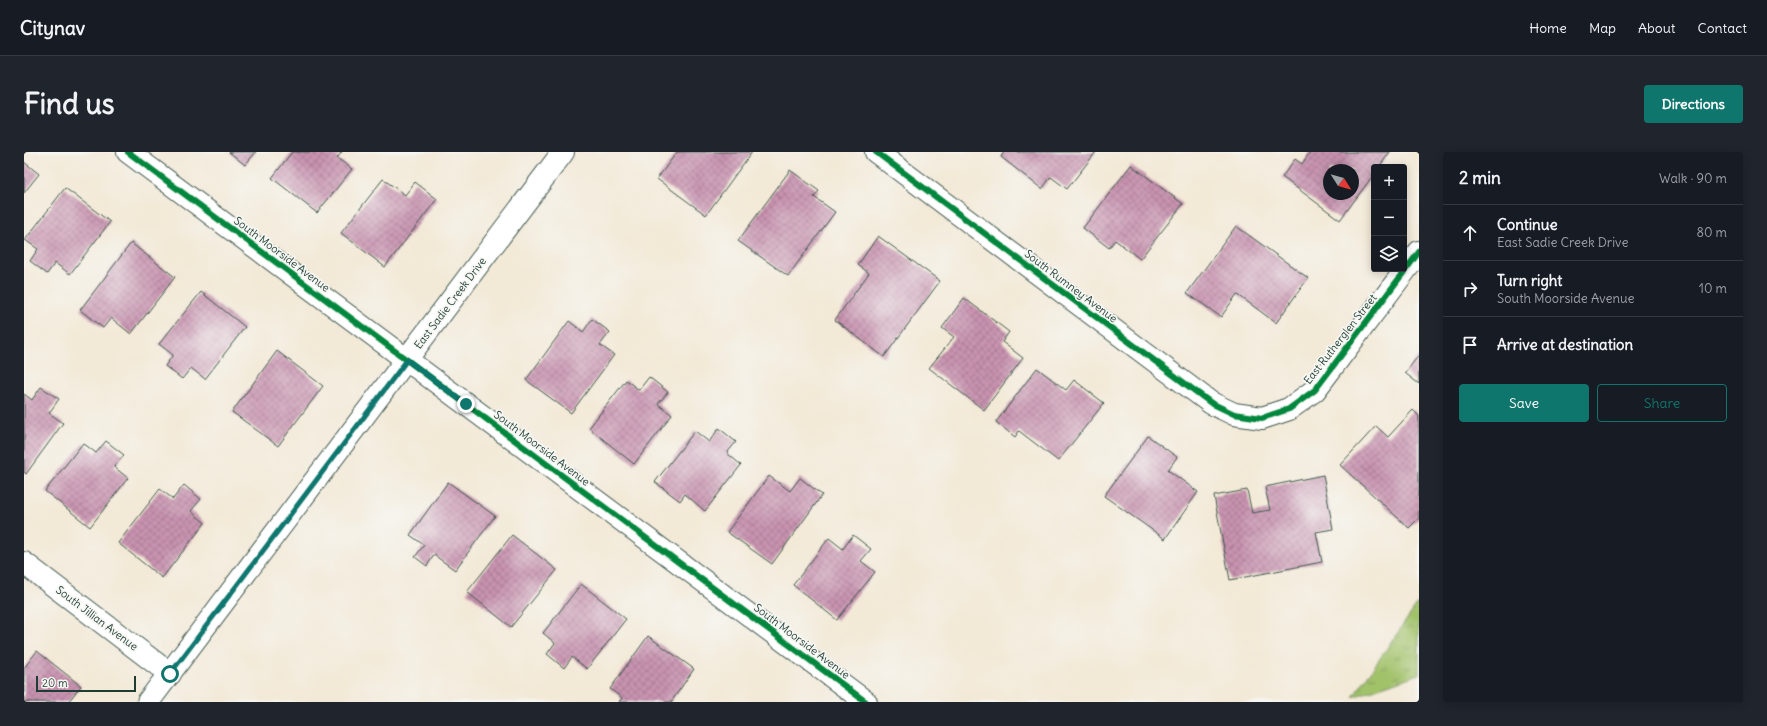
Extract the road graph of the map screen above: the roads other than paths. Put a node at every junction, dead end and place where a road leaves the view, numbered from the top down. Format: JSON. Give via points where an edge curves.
{"nodes":[{"id":1,"x":128,"y":152,"type":"edge"},
{"id":2,"x":563,"y":152,"type":"edge"},
{"id":3,"x":876,"y":152,"type":"edge"},
{"id":4,"x":1419,"y":252,"type":"edge"},
{"id":5,"x":407,"y":360,"type":"junction"},
{"id":6,"x":1262,"y":418,"type":"joint"},
{"id":7,"x":24,"y":563,"type":"edge"},
{"id":8,"x":170,"y":674,"type":"junction"},
{"id":9,"x":148,"y":702,"type":"edge"},
{"id":10,"x":866,"y":702,"type":"edge"}],
"edges":[{"from":1,"to":5,"type":"street","name":"South Moorside Avenue"},
{"from":2,"to":5,"type":"street","name":"East Sadie Creek Drive"},
{"from":3,"to":6,"type":"street","name":"South Rumney Avenue","via":[[1210,403],[1234,414]]},
{"from":4,"to":6,"type":"street","name":"East Rutherglen Street","via":[[1315,390],[1289,409]]},
{"from":5,"to":8,"type":"street","name":"East Sadie Creek Drive"},
{"from":5,"to":10,"type":"street","name":"South Moorside Avenue"},
{"from":7,"to":8,"type":"street","name":"South Jillian Avenue"},
{"from":8,"to":9,"type":"street","name":"East Sadie Creek Drive"}]}
